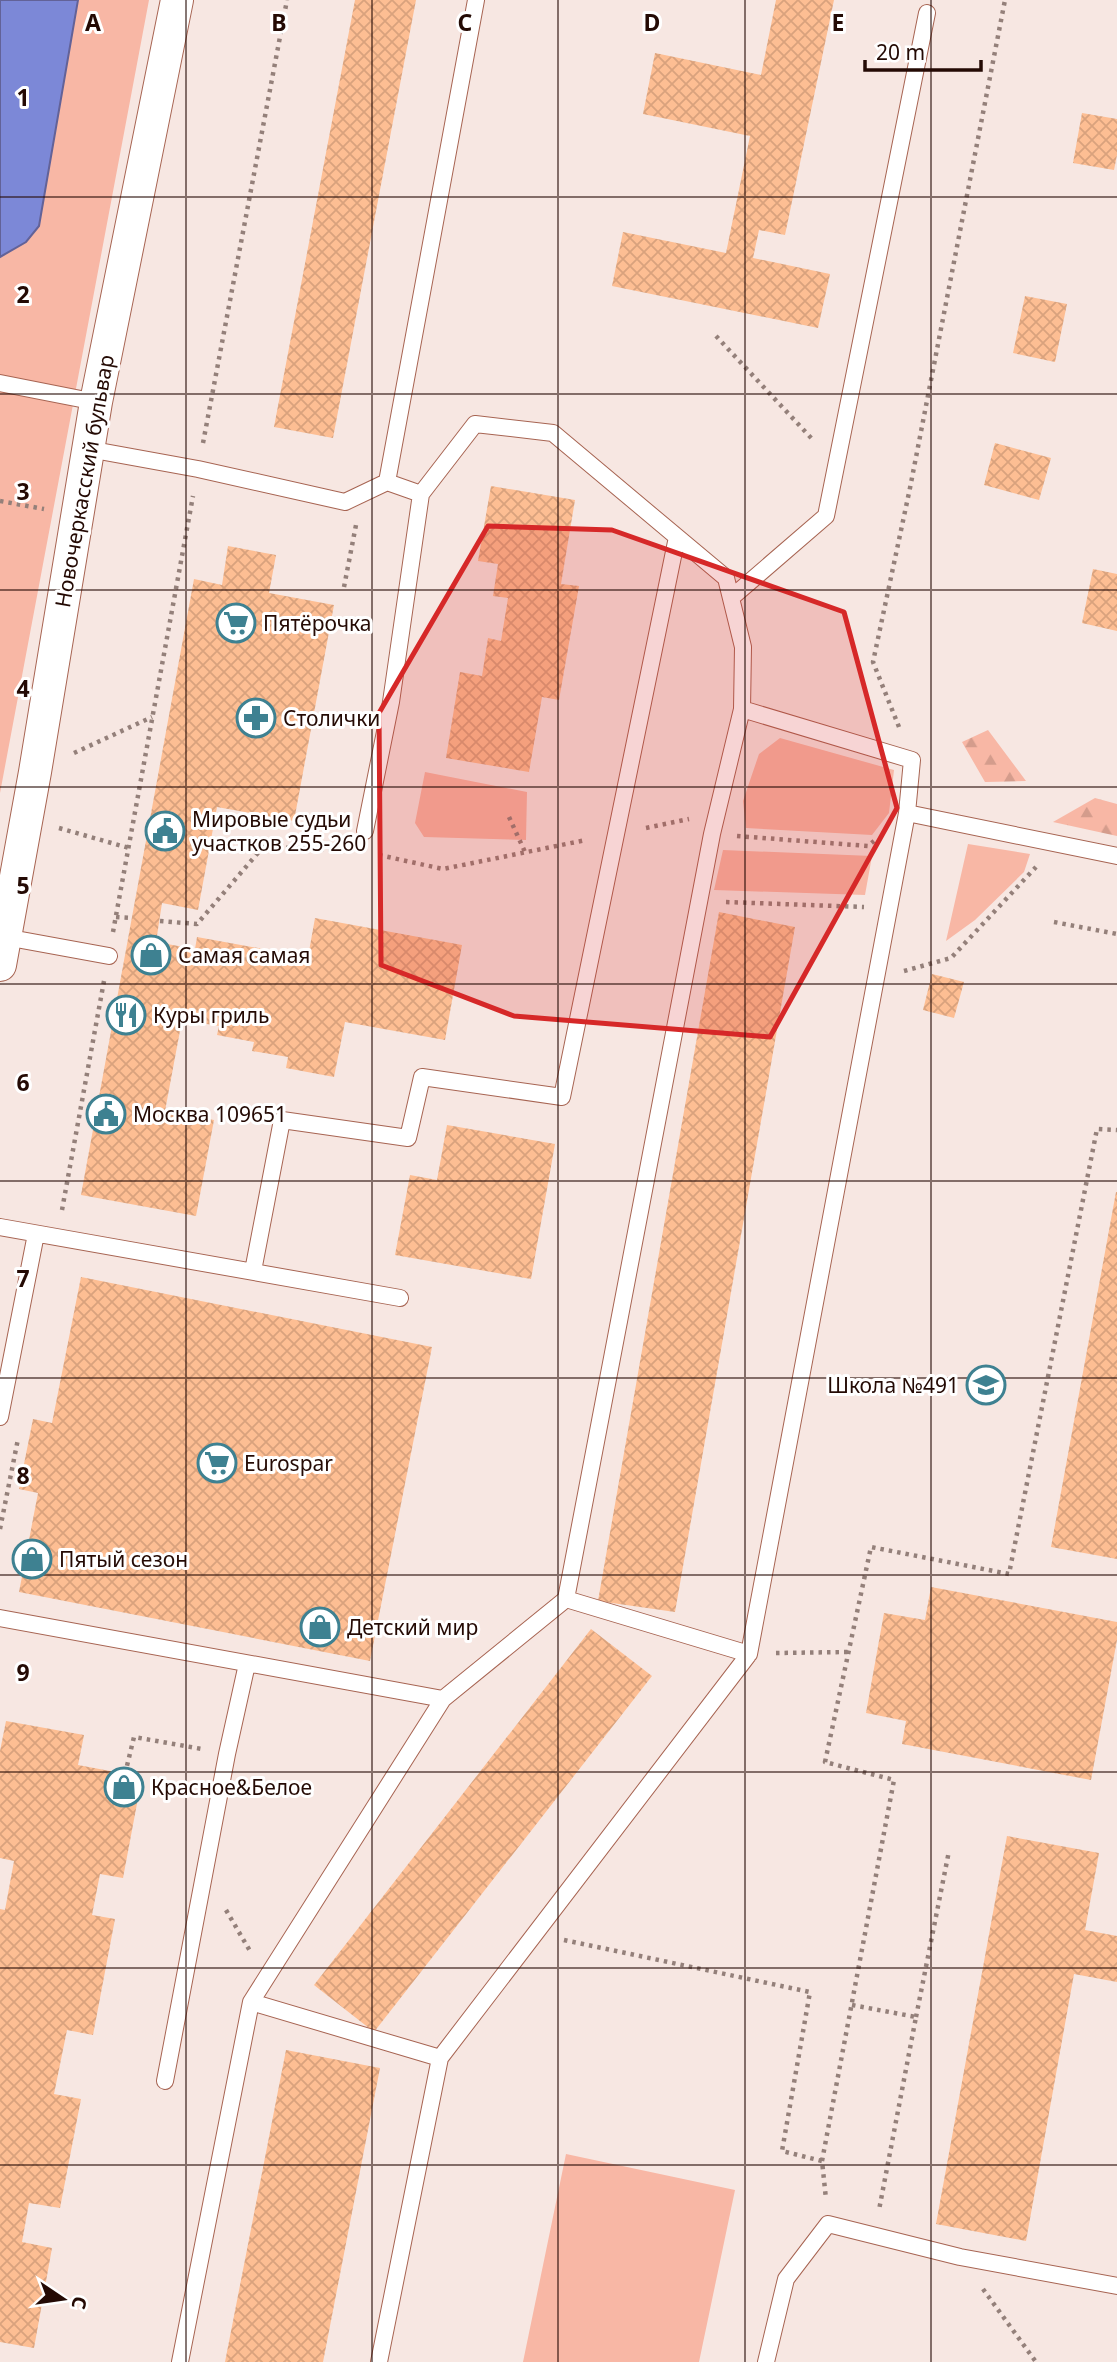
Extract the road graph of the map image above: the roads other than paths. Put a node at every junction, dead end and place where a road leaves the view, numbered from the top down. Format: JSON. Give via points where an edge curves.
{"nodes":[{"id":1,"x":177,"y":0,"type":"edge"},
{"id":2,"x":476,"y":0,"type":"edge"},
{"id":3,"x":927,"y":13,"type":"dead end"},
{"id":4,"x":0,"y":383,"type":"edge"},
{"id":5,"x":96,"y":402,"type":"junction"},
{"id":6,"x":88,"y":449,"type":"junction"},
{"id":7,"x":387,"y":482,"type":"junction"},
{"id":8,"x":421,"y":494,"type":"junction"},
{"id":9,"x":677,"y":537,"type":"junction"},
{"id":10,"x":731,"y":598,"type":"junction"},
{"id":11,"x":742,"y":709,"type":"junction"},
{"id":12,"x":908,"y":813,"type":"junction"},
{"id":13,"x":365,"y":831,"type":"dead end"},
{"id":14,"x":1117,"y":856,"type":"edge"},
{"id":15,"x":2,"y":951,"type":"edge"},
{"id":16,"x":109,"y":957,"type":"road end"},
{"id":17,"x":0,"y":1227,"type":"edge"},
{"id":18,"x":36,"y":1234,"type":"junction"},
{"id":19,"x":253,"y":1271,"type":"junction"},
{"id":20,"x":400,"y":1298,"type":"dead end"},
{"id":21,"x":0,"y":1417,"type":"edge"},
{"id":22,"x":566,"y":1599,"type":"junction"},
{"id":23,"x":0,"y":1618,"type":"edge"},
{"id":24,"x":749,"y":1654,"type":"junction"},
{"id":25,"x":247,"y":1664,"type":"junction"},
{"id":26,"x":443,"y":1699,"type":"junction"},
{"id":27,"x":251,"y":2002,"type":"junction"},
{"id":28,"x":440,"y":2058,"type":"junction"},
{"id":29,"x":165,"y":2081,"type":"dead end"},
{"id":30,"x":1117,"y":2286,"type":"edge"},
{"id":31,"x":180,"y":2362,"type":"edge"},
{"id":32,"x":379,"y":2362,"type":"edge"},
{"id":33,"x":766,"y":2362,"type":"edge"}],
"edges":[{"from":1,"to":5,"type":"street","name":"Новочеркасский бульвар"},
{"from":2,"to":7,"type":"lane"},
{"from":3,"to":10,"type":"lane","via":[[826,516]]},
{"from":4,"to":5,"type":"lane"},
{"from":5,"to":6,"type":"street","name":"Новочеркасский бульвар"},
{"from":6,"to":7,"type":"lane","via":[[345,502]]},
{"from":6,"to":15,"type":"street","name":"Новочеркасский бульвар"},
{"from":7,"to":8,"type":"lane"},
{"from":8,"to":9,"type":"lane","via":[[475,424],[553,433]]},
{"from":8,"to":13,"type":"lane","via":[[391,702]]},
{"from":9,"to":10,"type":"lane","via":[[726,578]]},
{"from":9,"to":19,"type":"lane","via":[[562,1097],[422,1077],[408,1138],[282,1120]]},
{"from":10,"to":11,"type":"lane","via":[[743,647]]},
{"from":11,"to":12,"type":"lane","via":[[912,760]]},
{"from":11,"to":22,"type":"lane","via":[[712,834]]},
{"from":12,"to":14,"type":"lane"},
{"from":12,"to":24,"type":"lane"},
{"from":15,"to":16,"type":"lane"},
{"from":17,"to":18,"type":"lane"},
{"from":18,"to":19,"type":"lane"},
{"from":18,"to":21,"type":"lane"},
{"from":19,"to":20,"type":"lane"},
{"from":22,"to":24,"type":"lane"},
{"from":22,"to":26,"type":"lane"},
{"from":23,"to":25,"type":"lane"},
{"from":24,"to":28,"type":"lane"},
{"from":25,"to":26,"type":"lane"},
{"from":25,"to":29,"type":"lane"},
{"from":26,"to":27,"type":"lane"},
{"from":27,"to":28,"type":"lane"},
{"from":27,"to":31,"type":"lane"},
{"from":28,"to":32,"type":"lane"},
{"from":30,"to":33,"type":"lane","via":[[960,2258],[828,2224],[786,2279]]}]}
